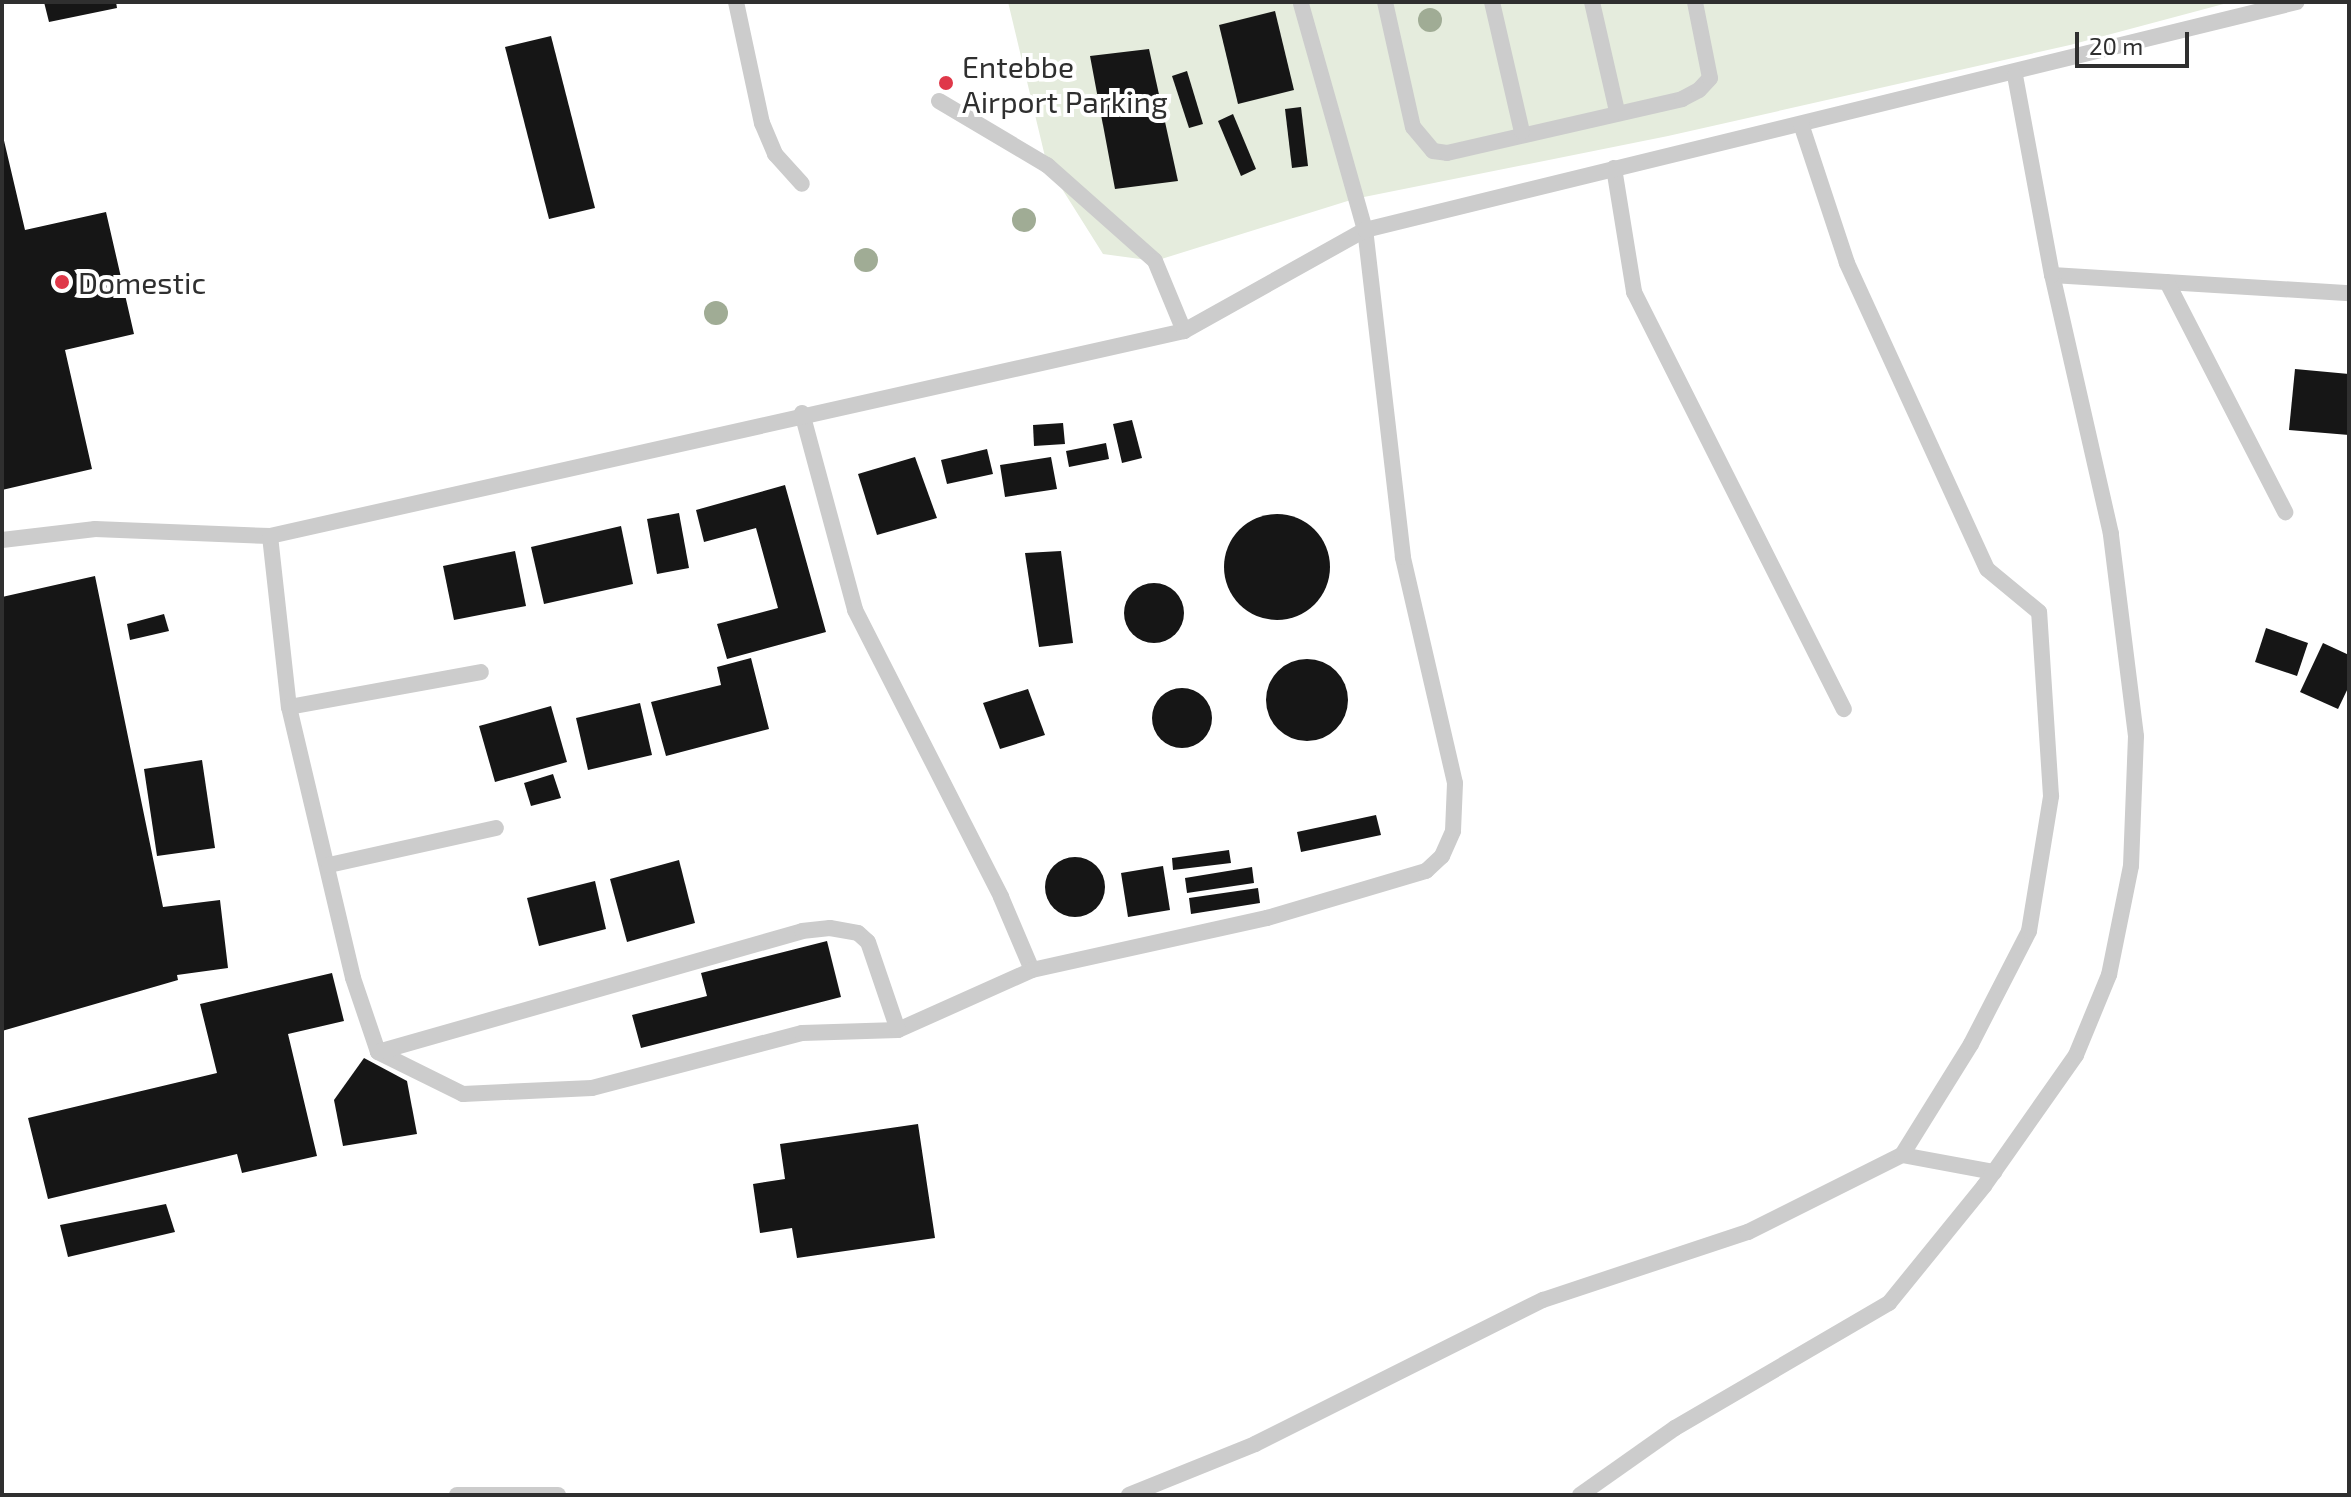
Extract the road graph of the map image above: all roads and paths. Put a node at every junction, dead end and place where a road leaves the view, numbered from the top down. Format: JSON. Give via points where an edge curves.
{"nodes":[{"id":1,"x":736,"y":2,"type":"edge"},
{"id":2,"x":1385,"y":2,"type":"edge"},
{"id":3,"x":1492,"y":2,"type":"edge"},
{"id":4,"x":1592,"y":2,"type":"edge"},
{"id":5,"x":1695,"y":2,"type":"edge"},
{"id":6,"x":2297,"y":2,"type":"edge"},
{"id":7,"x":1301,"y":4,"type":"dead end"},
{"id":8,"x":2015,"y":75,"type":"junction"},
{"id":9,"x":939,"y":101,"type":"dead end"},
{"id":10,"x":1617,"y":111,"type":"junction"},
{"id":11,"x":1801,"y":124,"type":"junction"},
{"id":12,"x":1522,"y":132,"type":"junction"},
{"id":13,"x":1614,"y":168,"type":"junction"},
{"id":14,"x":802,"y":184,"type":"dead end"},
{"id":15,"x":1365,"y":230,"type":"junction"},
{"id":16,"x":2052,"y":275,"type":"junction"},
{"id":17,"x":2167,"y":282,"type":"junction"},
{"id":18,"x":2349,"y":293,"type":"edge"},
{"id":19,"x":1184,"y":331,"type":"junction"},
{"id":20,"x":802,"y":413,"type":"junction"},
{"id":21,"x":2285,"y":512,"type":"dead end"},
{"id":22,"x":270,"y":536,"type":"junction"},
{"id":23,"x":2,"y":540,"type":"edge"},
{"id":24,"x":481,"y":672,"type":"dead end"},
{"id":25,"x":289,"y":707,"type":"junction"},
{"id":26,"x":1844,"y":709,"type":"dead end"},
{"id":27,"x":496,"y":828,"type":"dead end"},
{"id":28,"x":329,"y":865,"type":"junction"},
{"id":29,"x":1032,"y":970,"type":"junction"},
{"id":30,"x":898,"y":1030,"type":"junction"},
{"id":31,"x":378,"y":1052,"type":"junction"},
{"id":32,"x":1902,"y":1155,"type":"junction"},
{"id":33,"x":1994,"y":1172,"type":"junction"},
{"id":34,"x":457,"y":1495,"type":"edge"},
{"id":35,"x":558,"y":1495,"type":"edge"},
{"id":36,"x":1129,"y":1495,"type":"edge"},
{"id":37,"x":1580,"y":1495,"type":"edge"}],
"edges":[{"from":1,"to":14,"type":"lane","via":[[762,123],[775,154]]},
{"from":2,"to":12,"type":"lane","via":[[1420,139],[1433,151],[1447,153]]},
{"from":3,"to":12,"type":"lane"},
{"from":4,"to":10,"type":"lane"},
{"from":5,"to":10,"type":"lane","via":[[1710,78],[1682,99]]},
{"from":6,"to":8,"type":"lane"},
{"from":7,"to":15,"type":"lane"},
{"from":8,"to":11,"type":"lane"},
{"from":8,"to":16,"type":"lane"},
{"from":9,"to":19,"type":"lane","via":[[1047,165],[1155,261]]},
{"from":10,"to":12,"type":"lane"},
{"from":11,"to":13,"type":"lane"},
{"from":11,"to":32,"type":"lane","via":[[1847,263],[1987,569],[2039,612],[2051,796],[2029,931],[1971,1044]]},
{"from":13,"to":15,"type":"lane"},
{"from":13,"to":26,"type":"lane","via":[[1634,292]]},
{"from":15,"to":19,"type":"lane"},
{"from":15,"to":29,"type":"lane","via":[[1403,557],[1455,783],[1453,831],[1442,856],[1403,882]]},
{"from":16,"to":17,"type":"lane"},
{"from":16,"to":33,"type":"lane","via":[[2111,534],[2136,736],[2131,866],[2109,975],[2076,1055]]},
{"from":17,"to":18,"type":"lane"},
{"from":17,"to":21,"type":"lane"},
{"from":19,"to":20,"type":"lane"},
{"from":20,"to":22,"type":"lane"},
{"from":20,"to":29,"type":"lane","via":[[855,610],[1001,897]]},
{"from":22,"to":23,"type":"lane","via":[[95,529]]},
{"from":22,"to":25,"type":"lane"},
{"from":24,"to":25,"type":"lane"},
{"from":25,"to":28,"type":"lane"},
{"from":27,"to":28,"type":"lane"},
{"from":28,"to":31,"type":"lane","via":[[353,978]]},
{"from":29,"to":30,"type":"lane"},
{"from":30,"to":31,"type":"lane","via":[[802,1033],[592,1088],[525,1094],[463,1094]]},
{"from":30,"to":31,"type":"lane","via":[[868,942],[858,933],[830,928],[802,931]]},
{"from":32,"to":33,"type":"lane"},
{"from":32,"to":36,"type":"lane","via":[[1748,1232],[1543,1300],[1255,1444]]},
{"from":33,"to":37,"type":"lane","via":[[1889,1303],[1675,1428]]},
{"from":34,"to":35,"type":"lane"}]}
